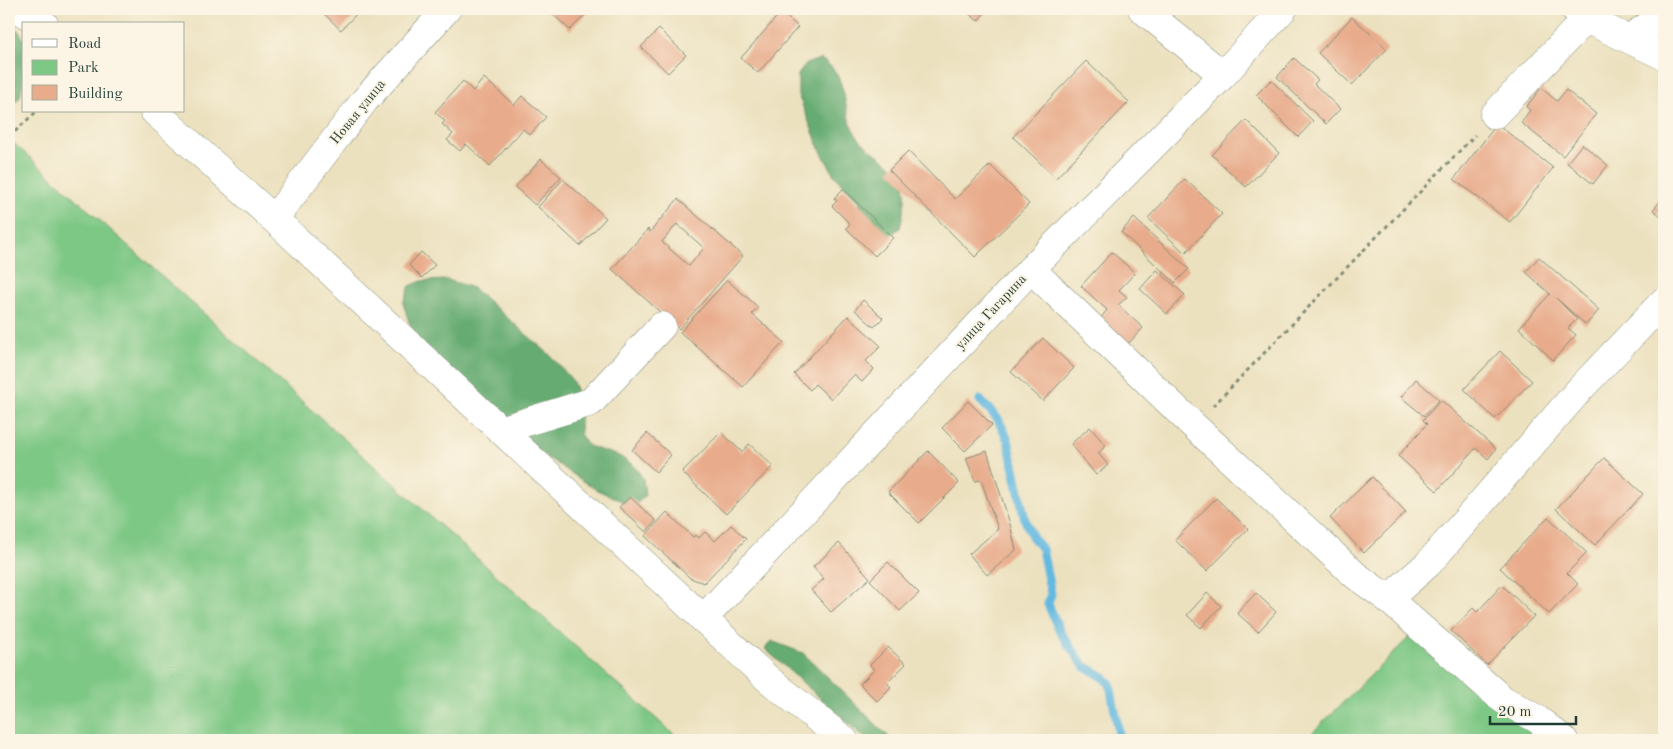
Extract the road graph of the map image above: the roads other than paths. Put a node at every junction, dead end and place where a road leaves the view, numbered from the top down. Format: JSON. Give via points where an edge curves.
{"nodes":[{"id":1,"x":18,"y":9,"type":"edge"},
{"id":2,"x":447,"y":9,"type":"edge"},
{"id":3,"x":1142,"y":9,"type":"edge"},
{"id":4,"x":1283,"y":9,"type":"edge"},
{"id":5,"x":1580,"y":14,"type":"edge"},
{"id":6,"x":1664,"y":16,"type":"edge"},
{"id":7,"x":41,"y":22,"type":"edge"},
{"id":8,"x":1629,"y":38,"type":"junction"},
{"id":9,"x":1664,"y":56,"type":"edge"},
{"id":10,"x":1222,"y":75,"type":"junction"},
{"id":11,"x":155,"y":112,"type":"edge"},
{"id":12,"x":1494,"y":115,"type":"road end"},
{"id":13,"x":274,"y":219,"type":"junction"},
{"id":14,"x":1031,"y":269,"type":"junction"},
{"id":15,"x":1664,"y":301,"type":"edge"},
{"id":16,"x":662,"y":326,"type":"dead end"},
{"id":17,"x":500,"y":430,"type":"junction"},
{"id":18,"x":1388,"y":599,"type":"junction"},
{"id":19,"x":703,"y":619,"type":"junction"},
{"id":20,"x":844,"y":740,"type":"edge"},
{"id":21,"x":1564,"y":740,"type":"edge"}],
"edges":[{"from":1,"to":7,"type":"street"},
{"from":2,"to":13,"type":"street","name":"Новая улица","via":[[365,100]]},
{"from":3,"to":10,"type":"street"},
{"from":4,"to":10,"type":"street","name":"улица Гагарина"},
{"from":5,"to":8,"type":"street"},
{"from":5,"to":12,"type":"street"},
{"from":6,"to":8,"type":"street"},
{"from":8,"to":9,"type":"street"},
{"from":10,"to":14,"type":"street","name":"улица Гагарина"},
{"from":11,"to":13,"type":"street"},
{"from":13,"to":17,"type":"street"},
{"from":14,"to":18,"type":"street","via":[[1355,575]]},
{"from":14,"to":19,"type":"street","name":"улица Гагарина"},
{"from":15,"to":18,"type":"street","via":[[1580,389],[1428,564]]},
{"from":16,"to":17,"type":"street","via":[[591,402]]},
{"from":17,"to":19,"type":"street"},
{"from":18,"to":21,"type":"street","via":[[1502,699],[1537,719]]},
{"from":19,"to":20,"type":"street","via":[[768,679]]}]}
